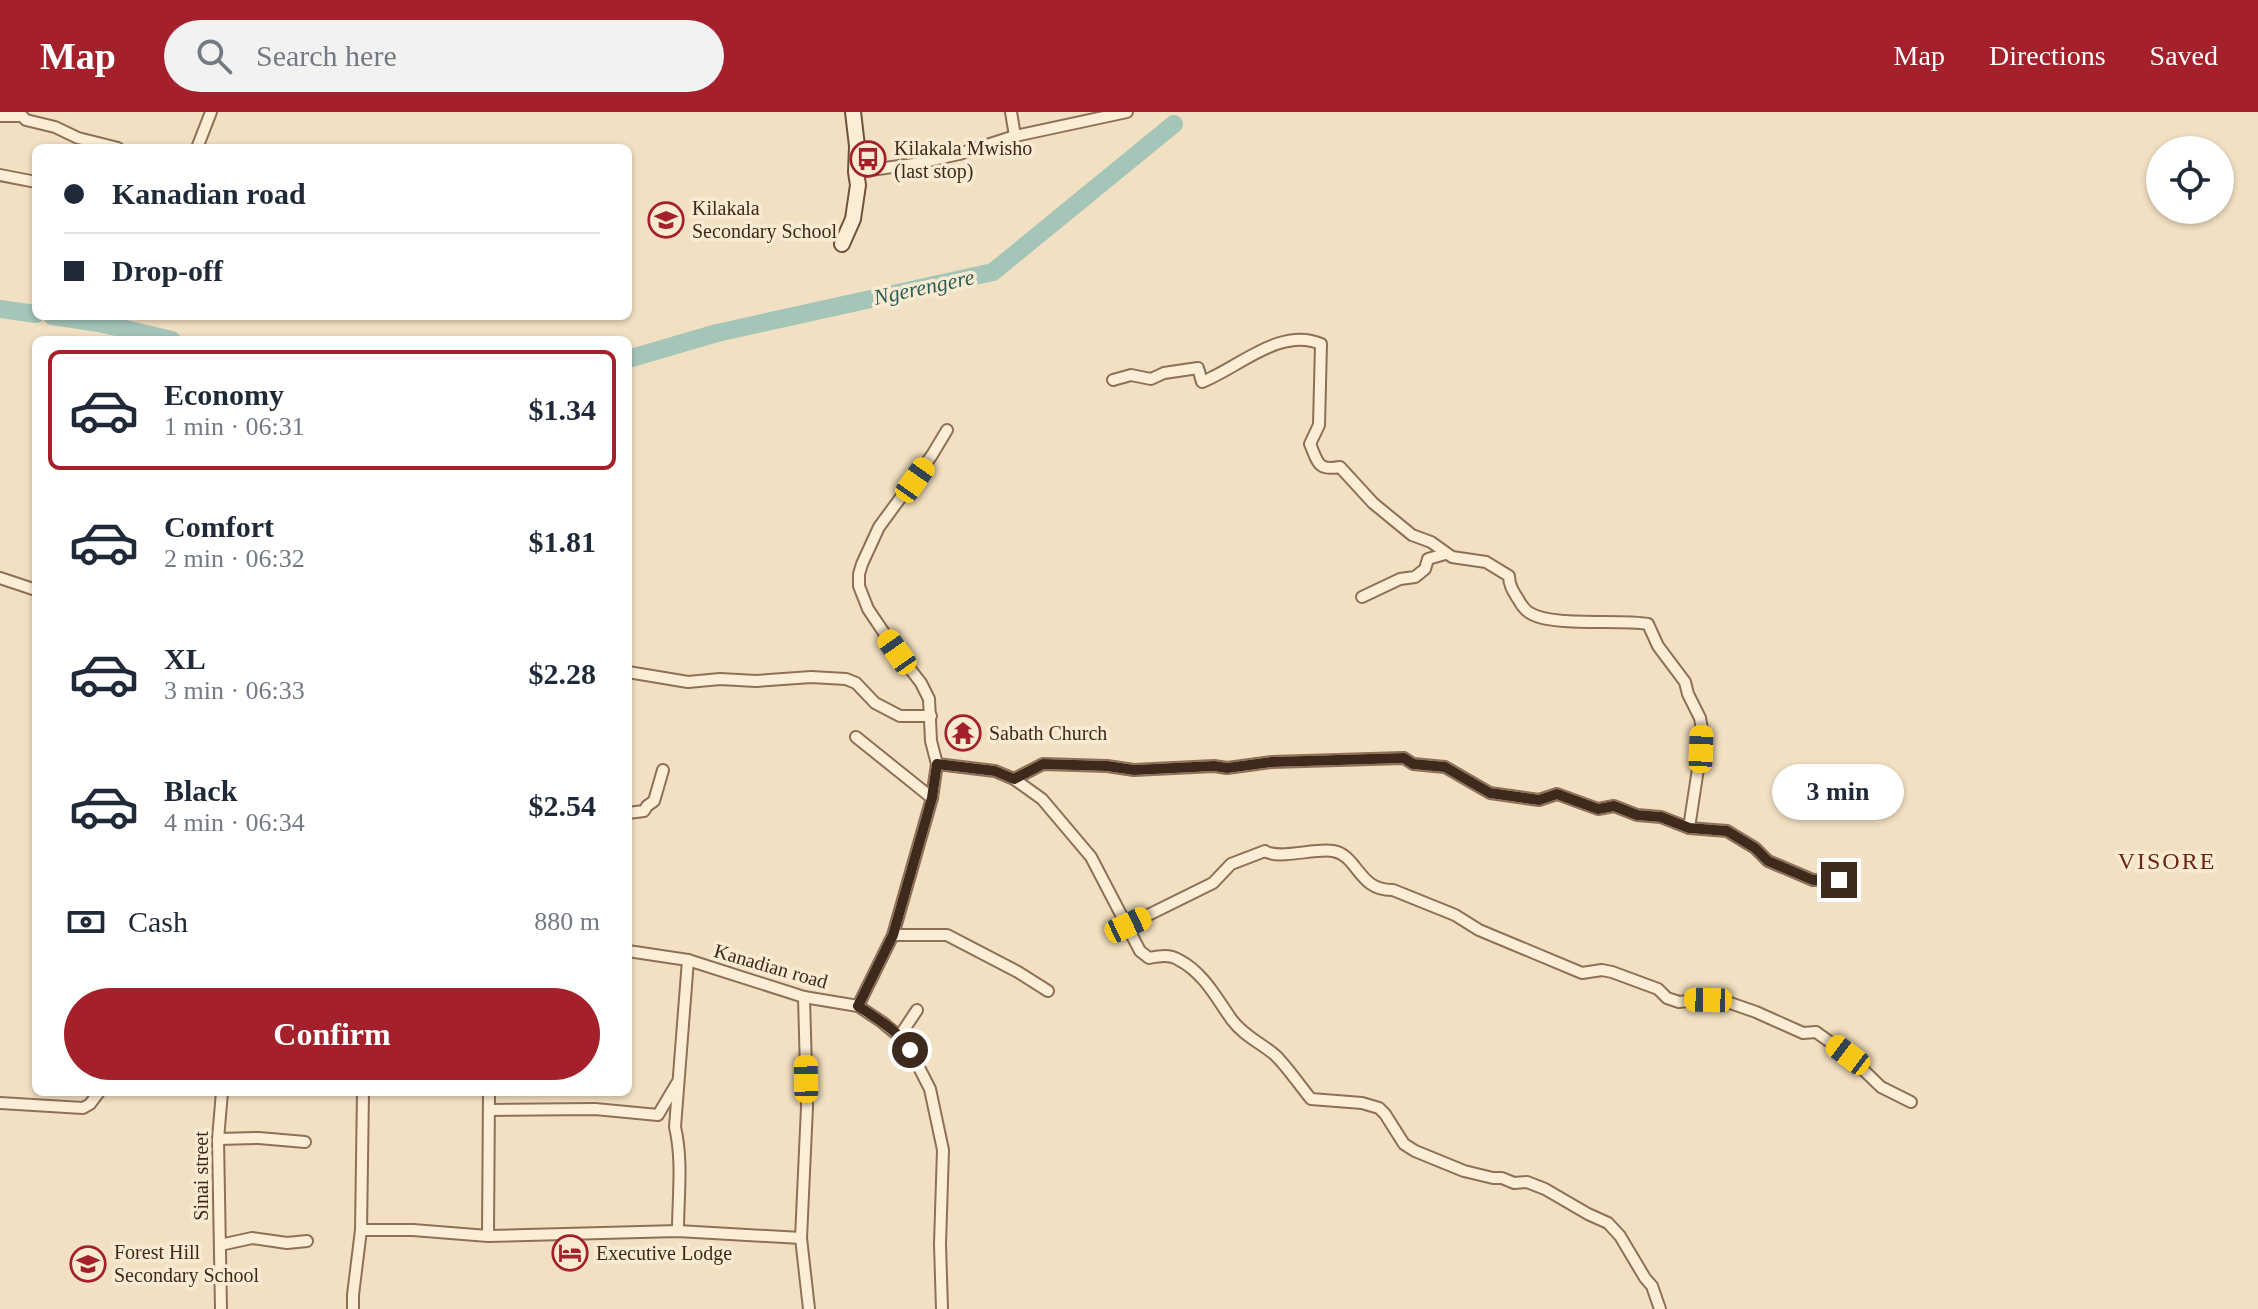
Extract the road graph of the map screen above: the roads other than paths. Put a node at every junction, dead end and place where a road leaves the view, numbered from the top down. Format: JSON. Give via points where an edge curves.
{"nodes":[{"id":1,"x":211,"y":112,"type":"edge"},
{"id":2,"x":853,"y":112,"type":"edge"},
{"id":3,"x":1011,"y":112,"type":"edge"},
{"id":4,"x":1127,"y":112,"type":"edge"},
{"id":5,"x":0,"y":116,"type":"edge"},
{"id":6,"x":1015,"y":136,"type":"junction"},
{"id":7,"x":102,"y":144,"type":"edge"},
{"id":8,"x":199,"y":144,"type":"edge"},
{"id":9,"x":856,"y":172,"type":"junction"},
{"id":10,"x":0,"y":175,"type":"edge"},
{"id":11,"x":32,"y":181,"type":"edge"},
{"id":12,"x":842,"y":244,"type":"dead end"},
{"id":13,"x":1113,"y":380,"type":"dead end"},
{"id":14,"x":947,"y":430,"type":"dead end"},
{"id":15,"x":1445,"y":554,"type":"junction"},
{"id":16,"x":0,"y":578,"type":"edge"},
{"id":17,"x":32,"y":589,"type":"edge"},
{"id":18,"x":1362,"y":597,"type":"dead end"},
{"id":19,"x":632,"y":673,"type":"edge"},
{"id":20,"x":931,"y":716,"type":"junction"},
{"id":21,"x":856,"y":737,"type":"dead end"},
{"id":22,"x":937,"y":764,"type":"junction"},
{"id":23,"x":663,"y":770,"type":"dead end"},
{"id":24,"x":1014,"y":779,"type":"junction"},
{"id":25,"x":932,"y":798,"type":"junction"},
{"id":26,"x":632,"y":812,"type":"edge"},
{"id":27,"x":1689,"y":828,"type":"junction"},
{"id":28,"x":1839,"y":880,"type":"dead end"},
{"id":29,"x":1128,"y":925,"type":"junction"},
{"id":30,"x":893,"y":935,"type":"junction"},
{"id":31,"x":632,"y":952,"type":"edge"},
{"id":32,"x":688,"y":960,"type":"junction"},
{"id":33,"x":1048,"y":991,"type":"dead end"},
{"id":34,"x":804,"y":997,"type":"junction"},
{"id":35,"x":858,"y":1006,"type":"junction"},
{"id":36,"x":917,"y":1010,"type":"dead end"},
{"id":37,"x":899,"y":1037,"type":"junction"},
{"id":38,"x":680,"y":1078,"type":"junction"},
{"id":39,"x":96,"y":1096,"type":"edge"},
{"id":40,"x":222,"y":1096,"type":"edge"},
{"id":41,"x":363,"y":1096,"type":"edge"},
{"id":42,"x":489,"y":1096,"type":"edge"},
{"id":43,"x":1911,"y":1102,"type":"dead end"},
{"id":44,"x":0,"y":1103,"type":"edge"},
{"id":45,"x":489,"y":1110,"type":"junction"},
{"id":46,"x":658,"y":1115,"type":"junction"},
{"id":47,"x":675,"y":1127,"type":"junction"},
{"id":48,"x":218,"y":1139,"type":"junction"},
{"id":49,"x":305,"y":1142,"type":"dead end"},
{"id":50,"x":361,"y":1230,"type":"junction"},
{"id":51,"x":678,"y":1231,"type":"junction"},
{"id":52,"x":488,"y":1236,"type":"junction"},
{"id":53,"x":801,"y":1238,"type":"junction"},
{"id":54,"x":307,"y":1241,"type":"dead end"},
{"id":55,"x":220,"y":1245,"type":"junction"},
{"id":56,"x":221,"y":1309,"type":"edge"},
{"id":57,"x":353,"y":1309,"type":"edge"},
{"id":58,"x":809,"y":1309,"type":"edge"},
{"id":59,"x":942,"y":1309,"type":"edge"},
{"id":60,"x":1660,"y":1309,"type":"edge"}],
"edges":[{"from":1,"to":8,"type":"street"},
{"from":2,"to":9,"type":"street"},
{"from":3,"to":6,"type":"street"},
{"from":4,"to":6,"type":"street"},
{"from":5,"to":7,"type":"street","via":[[22,116]]},
{"from":6,"to":9,"type":"street","via":[[959,154]]},
{"from":9,"to":12,"type":"street","via":[[857,203]]},
{"from":10,"to":11,"type":"street"},
{"from":13,"to":15,"type":"street","via":[[1131,375],[1151,379],[1198,368],[1202,382],[1280,342],[1320,343],[1319,425],[1310,444],[1317,461],[1329,469],[1340,467],[1406,531]]},
{"from":14,"to":20,"type":"street","via":[[879,527],[859,579],[873,618],[921,683]]},
{"from":15,"to":18,"type":"street","via":[[1428,559],[1415,577]]},
{"from":15,"to":27,"type":"street","via":[[1486,562],[1509,576],[1509,585],[1532,615],[1555,621],[1648,624],[1685,682],[1700,718],[1701,749]]},
{"from":16,"to":17,"type":"street"},
{"from":19,"to":20,"type":"street","via":[[679,682],[846,679],[900,716]]},
{"from":20,"to":22,"type":"street"},
{"from":21,"to":25,"type":"street"},
{"from":22,"to":24,"type":"street","via":[[995,771]]},
{"from":22,"to":25,"type":"street"},
{"from":23,"to":26,"type":"street","via":[[652,804]]},
{"from":24,"to":27,"type":"street","via":[[1043,764],[1134,770],[1404,758],[1445,767],[1490,793],[1539,800],[1557,794],[1598,809],[1614,806]]},
{"from":24,"to":29,"type":"street","via":[[1042,799],[1091,857]]},
{"from":25,"to":30,"type":"street"},
{"from":27,"to":28,"type":"street","via":[[1727,831],[1768,861],[1813,880]]},
{"from":29,"to":43,"type":"street","via":[[1213,883],[1231,864],[1265,851],[1336,851],[1371,885],[1455,915],[1582,973],[1612,972],[1679,1002],[1716,998],[1803,1033],[1816,1032],[1881,1087]]},
{"from":29,"to":60,"type":"street","via":[[1134,942],[1149,958],[1178,959],[1201,977],[1233,1021],[1276,1056],[1311,1099],[1379,1108],[1415,1151],[1464,1171],[1527,1182],[1608,1223],[1652,1286]]},
{"from":30,"to":33,"type":"street","via":[[947,935]]},
{"from":30,"to":35,"type":"street"},
{"from":31,"to":32,"type":"street","name":"Kanadian road"},
{"from":32,"to":34,"type":"street","name":"Kanadian road"},
{"from":32,"to":38,"type":"street"},
{"from":34,"to":35,"type":"street","name":"Kanadian road"},
{"from":34,"to":53,"type":"street","via":[[807,1107]]},
{"from":35,"to":37,"type":"street","name":"Kanadian road"},
{"from":36,"to":37,"type":"street"},
{"from":37,"to":59,"type":"street","name":"Kanadian road","via":[[930,1089],[943,1150]]},
{"from":38,"to":46,"type":"street"},
{"from":38,"to":47,"type":"street"},
{"from":39,"to":44,"type":"street","via":[[83,1108]]},
{"from":40,"to":48,"type":"street","name":"Sinai street"},
{"from":41,"to":50,"type":"street"},
{"from":42,"to":45,"type":"street"},
{"from":45,"to":46,"type":"street","via":[[595,1109]]},
{"from":45,"to":52,"type":"street"},
{"from":46,"to":47,"type":"street"},
{"from":47,"to":51,"type":"street","via":[[680,1150]]},
{"from":48,"to":49,"type":"street"},
{"from":48,"to":55,"type":"street","name":"Sinai street"},
{"from":50,"to":52,"type":"street"},
{"from":50,"to":57,"type":"street"},
{"from":51,"to":52,"type":"street"},
{"from":51,"to":53,"type":"street"},
{"from":53,"to":58,"type":"street"},
{"from":54,"to":55,"type":"street","via":[[252,1238]]},
{"from":55,"to":56,"type":"street","name":"Sinai street"}]}
